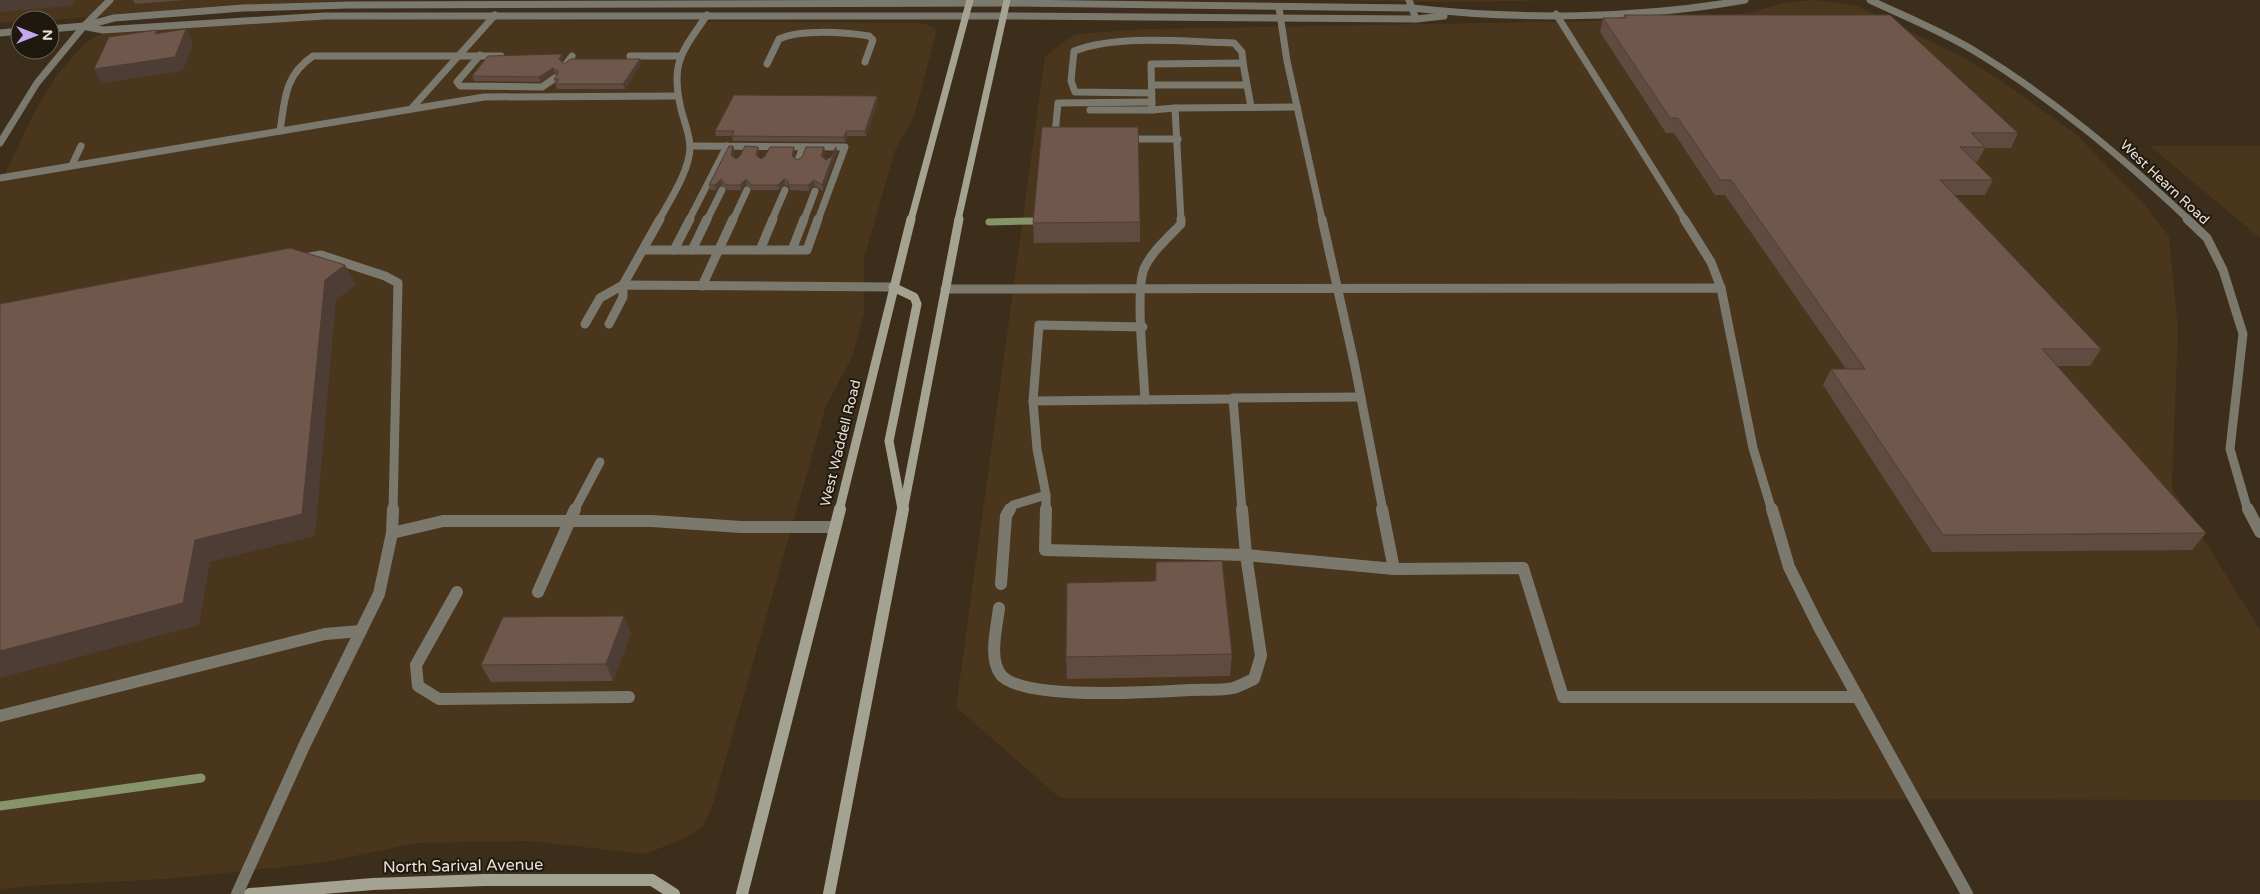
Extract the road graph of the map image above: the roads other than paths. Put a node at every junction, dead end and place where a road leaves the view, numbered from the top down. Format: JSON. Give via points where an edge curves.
{"nodes":[{"id":1,"x":110,"y":0,"type":"edge"},
{"id":2,"x":1409,"y":0,"type":"edge"},
{"id":3,"x":1745,"y":0,"type":"edge"},
{"id":4,"x":1870,"y":0,"type":"edge"},
{"id":5,"x":970,"y":1,"type":"edge"},
{"id":6,"x":1007,"y":1,"type":"edge"},
{"id":7,"x":507,"y":2,"type":"edge"},
{"id":8,"x":714,"y":2,"type":"edge"},
{"id":9,"x":570,"y":4,"type":"junction"},
{"id":10,"x":1280,"y":8,"type":"junction"},
{"id":11,"x":1412,"y":8,"type":"junction"},
{"id":12,"x":1460,"y":14,"type":"junction"},
{"id":13,"x":1556,"y":14,"type":"junction"},
{"id":14,"x":707,"y":15,"type":"junction"},
{"id":15,"x":433,"y":16,"type":"junction"},
{"id":16,"x":495,"y":16,"type":"junction"},
{"id":17,"x":966,"y":16,"type":"junction"},
{"id":18,"x":1004,"y":16,"type":"junction"},
{"id":19,"x":1280,"y":19,"type":"junction"},
{"id":20,"x":1416,"y":19,"type":"junction"},
{"id":21,"x":84,"y":26,"type":"junction"},
{"id":22,"x":60,"y":28,"type":"edge"},
{"id":23,"x":457,"y":55,"type":"junction"},
{"id":24,"x":480,"y":56,"type":"junction"},
{"id":25,"x":501,"y":56,"type":"edge"},
{"id":26,"x":572,"y":56,"type":"dead end"},
{"id":27,"x":630,"y":56,"type":"dead end"},
{"id":28,"x":680,"y":56,"type":"junction"},
{"id":29,"x":865,"y":62,"type":"dead end"},
{"id":30,"x":1243,"y":63,"type":"junction"},
{"id":31,"x":566,"y":64,"type":"edge"},
{"id":32,"x":767,"y":64,"type":"dead end"},
{"id":33,"x":555,"y":78,"type":"edge"},
{"id":34,"x":1152,"y":85,"type":"junction"},
{"id":35,"x":1247,"y":85,"type":"junction"},
{"id":36,"x":1152,"y":93,"type":"junction"},
{"id":37,"x":678,"y":96,"type":"junction"},
{"id":38,"x":1152,"y":106,"type":"junction"},
{"id":39,"x":1251,"y":107,"type":"junction"},
{"id":40,"x":1175,"y":108,"type":"junction"},
{"id":41,"x":1297,"y":108,"type":"junction"},
{"id":42,"x":411,"y":109,"type":"junction"},
{"id":43,"x":1090,"y":110,"type":"dead end"},
{"id":44,"x":280,"y":131,"type":"junction"},
{"id":45,"x":1119,"y":139,"type":"edge"},
{"id":46,"x":1178,"y":139,"type":"junction"},
{"id":47,"x":1070,"y":140,"type":"edge"},
{"id":48,"x":0,"y":143,"type":"edge"},
{"id":49,"x":81,"y":146,"type":"dead end"},
{"id":50,"x":690,"y":146,"type":"junction"},
{"id":51,"x":727,"y":146,"type":"junction"},
{"id":52,"x":803,"y":146,"type":"junction"},
{"id":53,"x":798,"y":160,"type":"edge"},
{"id":54,"x":72,"y":165,"type":"junction"},
{"id":55,"x":0,"y":178,"type":"edge"},
{"id":56,"x":722,"y":190,"type":"edge"},
{"id":57,"x":747,"y":190,"type":"edge"},
{"id":58,"x":785,"y":190,"type":"dead end"},
{"id":59,"x":815,"y":191,"type":"dead end"},
{"id":60,"x":643,"y":250,"type":"junction"},
{"id":61,"x":674,"y":250,"type":"junction"},
{"id":62,"x":692,"y":250,"type":"junction"},
{"id":63,"x":718,"y":250,"type":"junction"},
{"id":64,"x":760,"y":250,"type":"junction"},
{"id":65,"x":792,"y":250,"type":"junction"},
{"id":66,"x":297,"y":259,"type":"edge"},
{"id":67,"x":623,"y":285,"type":"junction"},
{"id":68,"x":702,"y":286,"type":"junction"},
{"id":69,"x":893,"y":287,"type":"junction"},
{"id":70,"x":1338,"y":287,"type":"junction"},
{"id":71,"x":1721,"y":288,"type":"junction"},
{"id":72,"x":945,"y":289,"type":"junction"},
{"id":73,"x":1142,"y":289,"type":"junction"},
{"id":74,"x":585,"y":324,"type":"dead end"},
{"id":75,"x":609,"y":324,"type":"dead end"},
{"id":76,"x":1143,"y":327,"type":"junction"},
{"id":77,"x":1361,"y":397,"type":"junction"},
{"id":78,"x":1233,"y":399,"type":"junction"},
{"id":79,"x":1145,"y":400,"type":"junction"},
{"id":80,"x":1032,"y":401,"type":"junction"},
{"id":81,"x":600,"y":462,"type":"dead end"},
{"id":82,"x":1046,"y":495,"type":"junction"},
{"id":83,"x":903,"y":515,"type":"junction"},
{"id":84,"x":569,"y":521,"type":"junction"},
{"id":85,"x":835,"y":527,"type":"junction"},
{"id":86,"x":2260,"y":532,"type":"edge"},
{"id":87,"x":392,"y":533,"type":"junction"},
{"id":88,"x":1246,"y":555,"type":"junction"},
{"id":89,"x":1394,"y":570,"type":"junction"},
{"id":90,"x":1001,"y":584,"type":"dead end"},
{"id":91,"x":457,"y":592,"type":"dead end"},
{"id":92,"x":538,"y":592,"type":"dead end"},
{"id":93,"x":999,"y":608,"type":"dead end"},
{"id":94,"x":361,"y":631,"type":"junction"},
{"id":95,"x":629,"y":696,"type":"dead end"},
{"id":96,"x":1858,"y":697,"type":"junction"},
{"id":97,"x":0,"y":716,"type":"edge"},
{"id":98,"x":237,"y":894,"type":"edge"},
{"id":99,"x":250,"y":894,"type":"edge"},
{"id":100,"x":674,"y":894,"type":"edge"},
{"id":101,"x":742,"y":894,"type":"edge"},
{"id":102,"x":829,"y":894,"type":"edge"},
{"id":103,"x":1966,"y":894,"type":"edge"}],
"edges":[{"from":1,"to":21,"type":"street"},
{"from":2,"to":11,"type":"street"},
{"from":3,"to":13,"type":"street","via":[[1672,10]]},
{"from":4,"to":86,"type":"street","name":"West Hearn Road","via":[[1971,49],[2040,93],[2136,170],[2207,238],[2223,270],[2243,334],[2230,449],[2249,514]]},
{"from":5,"to":6,"type":"street"},
{"from":5,"to":8,"type":"street"},
{"from":5,"to":17,"type":"main road","name":"West Waddell Road"},
{"from":6,"to":10,"type":"street","via":[[1045,5]]},
{"from":6,"to":18,"type":"main road"},
{"from":7,"to":9,"type":"street"},
{"from":7,"to":15,"type":"street"},
{"from":7,"to":21,"type":"street","via":[[243,8],[114,18]]},
{"from":8,"to":9,"type":"street"},
{"from":9,"to":16,"type":"street","via":[[515,10]]},
{"from":10,"to":11,"type":"street"},
{"from":10,"to":19,"type":"street"},
{"from":11,"to":12,"type":"street"},
{"from":11,"to":20,"type":"street"},
{"from":12,"to":13,"type":"street"},
{"from":12,"to":20,"type":"street"},
{"from":13,"to":71,"type":"street","via":[[1711,262]]},
{"from":14,"to":16,"type":"street"},
{"from":14,"to":17,"type":"street"},
{"from":14,"to":28,"type":"street"},
{"from":15,"to":16,"type":"street"},
{"from":15,"to":21,"type":"street","via":[[282,18],[103,30]]},
{"from":16,"to":23,"type":"street"},
{"from":17,"to":18,"type":"street"},
{"from":17,"to":69,"type":"main road","name":"West Waddell Road"},
{"from":18,"to":19,"type":"street"},
{"from":18,"to":72,"type":"main road"},
{"from":19,"to":20,"type":"street"},
{"from":19,"to":41,"type":"street"},
{"from":21,"to":22,"type":"street"},
{"from":21,"to":48,"type":"street","via":[[36,83]]},
{"from":23,"to":24,"type":"street"},
{"from":23,"to":42,"type":"street"},
{"from":23,"to":44,"type":"street","via":[[313,56],[299,64],[289,78]]},
{"from":24,"to":25,"type":"street"},
{"from":24,"to":33,"type":"street","via":[[457,82],[460,86],[542,87]]},
{"from":26,"to":31,"type":"street"},
{"from":27,"to":28,"type":"street"},
{"from":28,"to":37,"type":"street"},
{"from":29,"to":32,"type":"street","via":[[873,40],[869,36],[796,34],[778,40]]},
{"from":30,"to":34,"type":"street","via":[[1151,64]]},
{"from":30,"to":35,"type":"street"},
{"from":30,"to":36,"type":"street","via":[[1244,55],[1234,43],[1105,43],[1074,51],[1072,81],[1075,92]]},
{"from":34,"to":35,"type":"street"},
{"from":34,"to":36,"type":"street"},
{"from":35,"to":39,"type":"street"},
{"from":36,"to":38,"type":"street"},
{"from":37,"to":42,"type":"street","via":[[484,97]]},
{"from":37,"to":50,"type":"street"},
{"from":38,"to":40,"type":"street"},
{"from":38,"to":43,"type":"street"},
{"from":38,"to":47,"type":"street","via":[[1058,103],[1055,134]]},
{"from":39,"to":40,"type":"street"},
{"from":39,"to":41,"type":"street"},
{"from":40,"to":46,"type":"street"},
{"from":41,"to":70,"type":"street"},
{"from":42,"to":44,"type":"street"},
{"from":44,"to":54,"type":"street"},
{"from":45,"to":46,"type":"street"},
{"from":46,"to":73,"type":"street","via":[[1181,224],[1144,269]]},
{"from":49,"to":54,"type":"street"},
{"from":50,"to":51,"type":"street"},
{"from":50,"to":60,"type":"street","via":[[676,190]]},
{"from":51,"to":52,"type":"street","via":[[766,150]]},
{"from":51,"to":61,"type":"street"},
{"from":52,"to":53,"type":"street"},
{"from":52,"to":65,"type":"street","via":[[831,150],[845,147],[807,250]]},
{"from":54,"to":55,"type":"street"},
{"from":56,"to":62,"type":"street"},
{"from":57,"to":63,"type":"street"},
{"from":58,"to":64,"type":"street"},
{"from":59,"to":65,"type":"street"},
{"from":60,"to":61,"type":"street"},
{"from":60,"to":67,"type":"street"},
{"from":61,"to":62,"type":"street"},
{"from":62,"to":63,"type":"street"},
{"from":63,"to":64,"type":"street"},
{"from":63,"to":68,"type":"street"},
{"from":64,"to":65,"type":"street"},
{"from":66,"to":87,"type":"street","via":[[321,255],[398,283]]},
{"from":67,"to":68,"type":"street"},
{"from":67,"to":74,"type":"street","via":[[600,298]]},
{"from":67,"to":75,"type":"street","via":[[623,297]]},
{"from":68,"to":69,"type":"street"},
{"from":69,"to":83,"type":"main road","via":[[914,297],[917,304],[889,441]]},
{"from":69,"to":85,"type":"main road","name":"West Waddell Road"},
{"from":70,"to":71,"type":"street"},
{"from":70,"to":73,"type":"street"},
{"from":70,"to":77,"type":"street"},
{"from":71,"to":96,"type":"street","via":[[1753,448],[1789,567]]},
{"from":72,"to":73,"type":"street"},
{"from":72,"to":83,"type":"main road"},
{"from":73,"to":76,"type":"street"},
{"from":76,"to":79,"type":"street"},
{"from":76,"to":80,"type":"street","via":[[1039,325]]},
{"from":77,"to":78,"type":"street"},
{"from":77,"to":89,"type":"street"},
{"from":78,"to":79,"type":"street"},
{"from":78,"to":88,"type":"street"},
{"from":79,"to":80,"type":"street"},
{"from":80,"to":82,"type":"street"},
{"from":81,"to":84,"type":"street"},
{"from":82,"to":88,"type":"street","via":[[1045,550]]},
{"from":82,"to":90,"type":"street","via":[[1013,505],[1006,516]]},
{"from":83,"to":102,"type":"main road"},
{"from":84,"to":85,"type":"street"},
{"from":84,"to":87,"type":"street","via":[[443,521]]},
{"from":84,"to":92,"type":"street"},
{"from":85,"to":101,"type":"main road","name":"West Waddell Road"},
{"from":87,"to":94,"type":"street","via":[[379,594]]},
{"from":88,"to":89,"type":"street"},
{"from":88,"to":93,"type":"street","via":[[1261,656],[1254,679],[1233,688],[1070,693],[1024,687],[1003,676],[995,660]]},
{"from":89,"to":96,"type":"street","via":[[1523,568],[1563,697]]},
{"from":91,"to":95,"type":"street","via":[[416,665],[418,686],[439,699]]},
{"from":94,"to":97,"type":"street","via":[[325,634]]},
{"from":94,"to":98,"type":"street"},
{"from":96,"to":103,"type":"street"},
{"from":99,"to":100,"type":"main road","name":"North Sarival Avenue","via":[[373,884],[484,880],[652,880]]}]}
